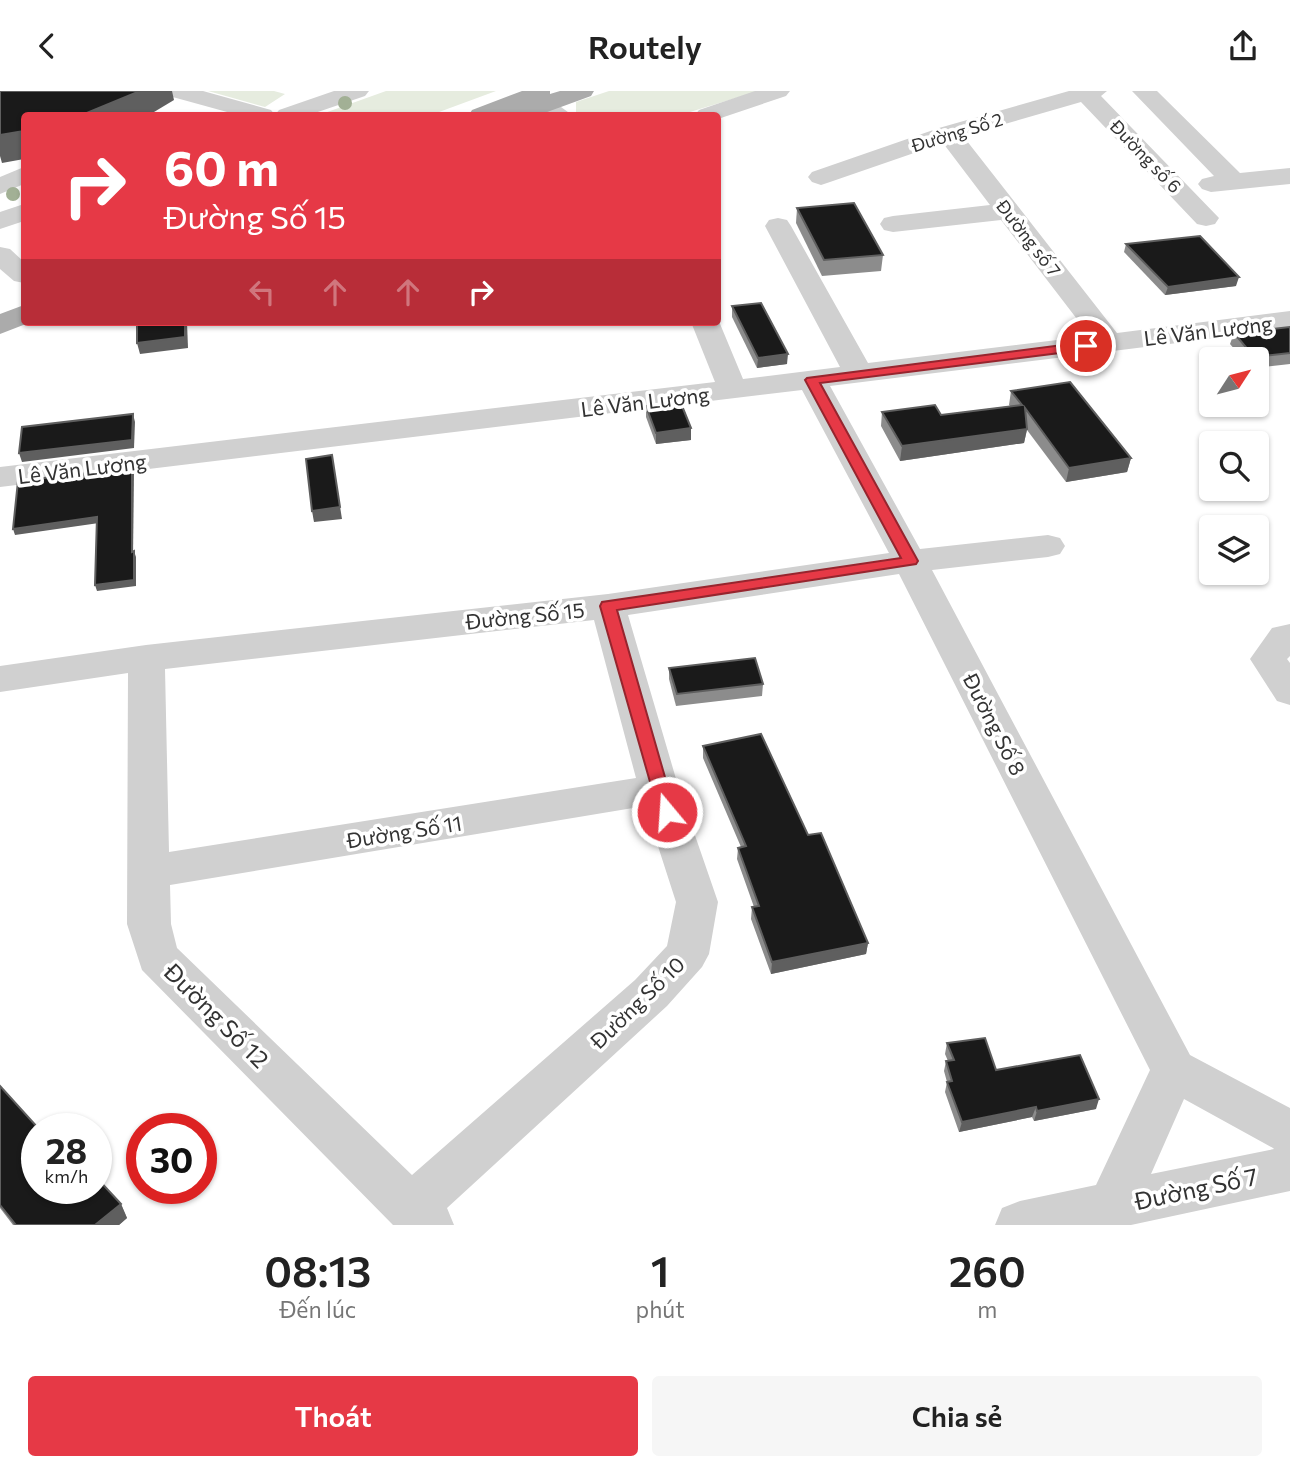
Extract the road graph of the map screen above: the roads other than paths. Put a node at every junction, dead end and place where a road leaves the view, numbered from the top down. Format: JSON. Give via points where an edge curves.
{"nodes":[{"id":1,"x":177,"y":91,"type":"edge"},
{"id":2,"x":353,"y":91,"type":"edge"},
{"id":3,"x":582,"y":91,"type":"edge"},
{"id":4,"x":778,"y":91,"type":"edge"},
{"id":5,"x":1144,"y":91,"type":"edge"},
{"id":6,"x":1091,"y":92,"type":"edge"},
{"id":7,"x":540,"y":105,"type":"edge"},
{"id":8,"x":231,"y":106,"type":"junction"},
{"id":9,"x":210,"y":112,"type":"edge"},
{"id":10,"x":252,"y":112,"type":"edge"},
{"id":11,"x":295,"y":112,"type":"edge"},
{"id":12,"x":499,"y":112,"type":"edge"},
{"id":13,"x":716,"y":112,"type":"edge"},
{"id":14,"x":948,"y":133,"type":"junction"},
{"id":15,"x":1290,"y":176,"type":"edge"},
{"id":16,"x":21,"y":177,"type":"edge"},
{"id":17,"x":821,"y":177,"type":"dead end"},
{"id":18,"x":1234,"y":182,"type":"junction"},
{"id":19,"x":0,"y":185,"type":"edge"},
{"id":20,"x":1177,"y":187,"type":"junction"},
{"id":21,"x":1008,"y":211,"type":"junction"},
{"id":22,"x":21,"y":213,"type":"edge"},
{"id":23,"x":1206,"y":218,"type":"dead end"},
{"id":24,"x":0,"y":221,"type":"edge"},
{"id":25,"x":893,"y":224,"type":"dead end"},
{"id":26,"x":778,"y":226,"type":"dead end"},
{"id":27,"x":0,"y":255,"type":"edge"},
{"id":28,"x":21,"y":272,"type":"edge"},
{"id":29,"x":21,"y":297,"type":"edge"},
{"id":30,"x":0,"y":306,"type":"edge"},
{"id":31,"x":21,"y":315,"type":"edge"},
{"id":32,"x":1290,"y":320,"type":"edge"},
{"id":33,"x":0,"y":325,"type":"edge"},
{"id":34,"x":707,"y":326,"type":"edge"},
{"id":35,"x":1110,"y":343,"type":"junction"},
{"id":36,"x":859,"y":374,"type":"junction"},
{"id":37,"x":812,"y":380,"type":"junction"},
{"id":38,"x":733,"y":390,"type":"junction"},
{"id":39,"x":0,"y":477,"type":"edge"},
{"id":40,"x":1048,"y":546,"type":"dead end"},
{"id":41,"x":911,"y":561,"type":"junction"},
{"id":42,"x":608,"y":606,"type":"junction"},
{"id":43,"x":1279,"y":647,"type":"edge"},
{"id":44,"x":146,"y":658,"type":"junction"},
{"id":45,"x":0,"y":679,"type":"edge"},
{"id":46,"x":1290,"y":692,"type":"edge"},
{"id":47,"x":659,"y":789,"type":"junction"},
{"id":48,"x":150,"y":872,"type":"junction"},
{"id":49,"x":1174,"y":1070,"type":"junction"},
{"id":50,"x":1290,"y":1133,"type":"edge"},
{"id":51,"x":1290,"y":1168,"type":"edge"},
{"id":52,"x":1111,"y":1207,"type":"junction"},
{"id":53,"x":420,"y":1217,"type":"edge"},
{"id":54,"x":1020,"y":1225,"type":"edge"}],
"edges":[{"from":1,"to":8,"type":"street"},
{"from":2,"to":11,"type":"street"},
{"from":3,"to":7,"type":"main road"},
{"from":4,"to":13,"type":"street"},
{"from":5,"to":18,"type":"street"},
{"from":6,"to":14,"type":"street","name":"Đường Số 2"},
{"from":6,"to":20,"type":"street","name":"Đường số 6"},
{"from":7,"to":12,"type":"main road"},
{"from":8,"to":9,"type":"street"},
{"from":8,"to":10,"type":"street"},
{"from":14,"to":17,"type":"street","name":"Đường Số 2"},
{"from":14,"to":21,"type":"street","name":"Đường số 7"},
{"from":15,"to":18,"type":"street"},
{"from":16,"to":19,"type":"street"},
{"from":18,"to":20,"type":"street"},
{"from":20,"to":23,"type":"street","name":"Đường số 6"},
{"from":21,"to":25,"type":"street"},
{"from":21,"to":35,"type":"street","name":"Đường số 7"},
{"from":22,"to":24,"type":"street"},
{"from":26,"to":36,"type":"street"},
{"from":27,"to":28,"type":"street"},
{"from":29,"to":30,"type":"main road"},
{"from":31,"to":33,"type":"main road"},
{"from":32,"to":35,"type":"street","name":"Lê Văn Lương"},
{"from":34,"to":38,"type":"street"},
{"from":35,"to":36,"type":"street","name":"Lê Văn Lương"},
{"from":36,"to":37,"type":"street","name":"Lê Văn Lương"},
{"from":37,"to":38,"type":"street","name":"Lê Văn Lương"},
{"from":37,"to":41,"type":"street","name":"Đường Số 8"},
{"from":38,"to":39,"type":"street","name":"Lê Văn Lương"},
{"from":40,"to":41,"type":"street","name":"Đường Số 15"},
{"from":41,"to":42,"type":"street","name":"Đường Số 15"},
{"from":41,"to":49,"type":"street","name":"Đường Số 8"},
{"from":42,"to":44,"type":"street","name":"Đường Số 15"},
{"from":42,"to":47,"type":"street","name":"Đường Số 10"},
{"from":43,"to":46,"type":"street"},
{"from":44,"to":45,"type":"street","name":"Đường Số 15"},
{"from":44,"to":48,"type":"street","name":"Đường Số 12"},
{"from":47,"to":48,"type":"street","name":"Đường Số 11"},
{"from":47,"to":53,"type":"street","name":"Đường Số 10","via":[[697,902],[687,954]]},
{"from":48,"to":53,"type":"street","name":"Đường Số 12","via":[[149,924],[158,957]]},
{"from":49,"to":50,"type":"street"},
{"from":49,"to":52,"type":"street"},
{"from":51,"to":52,"type":"street","name":"Đường Số 7"},
{"from":52,"to":54,"type":"street","name":"Đường Số 7"}]}
